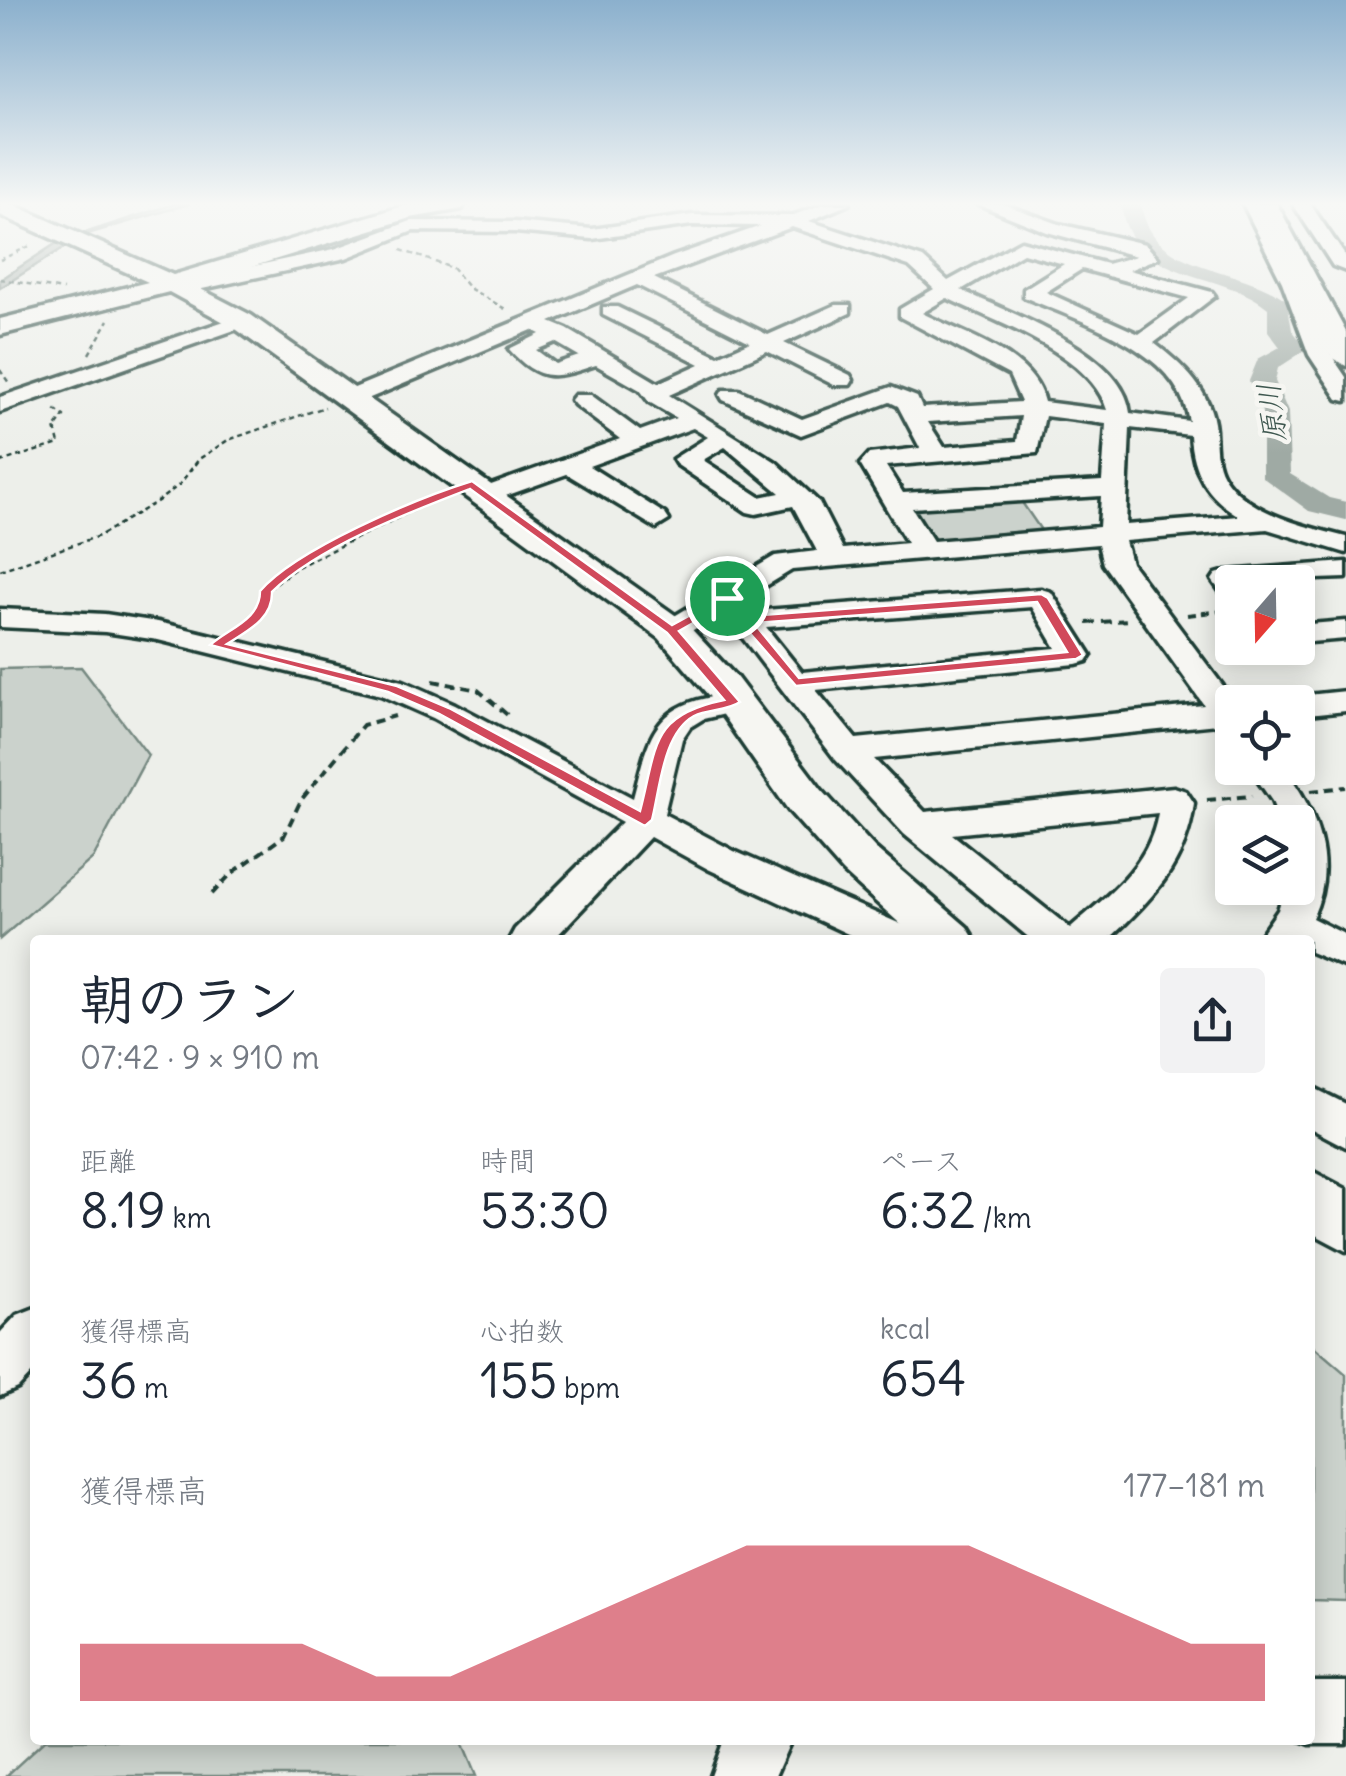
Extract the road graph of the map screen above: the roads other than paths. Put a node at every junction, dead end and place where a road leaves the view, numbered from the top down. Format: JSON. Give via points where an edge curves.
{"nodes":[{"id":1,"x":165,"y":287,"type":"joint"},
{"id":2,"x":617,"y":287,"type":"edge"},
{"id":3,"x":659,"y":287,"type":"edge"},
{"id":4,"x":943,"y":287,"type":"edge"},
{"id":5,"x":952,"y":287,"type":"edge"},
{"id":6,"x":1041,"y":287,"type":"edge"},
{"id":7,"x":1131,"y":287,"type":"edge"},
{"id":8,"x":1169,"y":287,"type":"edge"},
{"id":9,"x":1294,"y":287,"type":"edge"},
{"id":10,"x":1309,"y":287,"type":"edge"},
{"id":11,"x":1332,"y":287,"type":"edge"},
{"id":12,"x":664,"y":289,"type":"junction"},
{"id":13,"x":946,"y":290,"type":"junction"},
{"id":14,"x":843,"y":309,"type":"dead end"},
{"id":15,"x":610,"y":311,"type":"junction"},
{"id":16,"x":1346,"y":315,"type":"edge"},
{"id":17,"x":1085,"y":317,"type":"junction"},
{"id":18,"x":242,"y":321,"type":"junction"},
{"id":19,"x":534,"y":322,"type":"junction"},
{"id":20,"x":0,"y":328,"type":"edge"},
{"id":21,"x":1035,"y":333,"type":"junction"},
{"id":22,"x":557,"y":334,"type":"junction"},
{"id":23,"x":770,"y":342,"type":"junction"},
{"id":24,"x":1140,"y":344,"type":"junction"},
{"id":25,"x":598,"y":357,"type":"junction"},
{"id":26,"x":1346,"y":358,"type":"edge"},
{"id":27,"x":729,"y":376,"type":"junction"},
{"id":28,"x":842,"y":380,"type":"dead end"},
{"id":29,"x":654,"y":393,"type":"junction"},
{"id":30,"x":1346,"y":394,"type":"edge"},
{"id":31,"x":350,"y":398,"type":"junction"},
{"id":32,"x":583,"y":400,"type":"dead end"},
{"id":33,"x":0,"y":405,"type":"edge"},
{"id":34,"x":1035,"y":408,"type":"junction"},
{"id":35,"x":687,"y":416,"type":"junction"},
{"id":36,"x":913,"y":416,"type":"junction"},
{"id":37,"x":1117,"y":418,"type":"junction"},
{"id":38,"x":1204,"y":430,"type":"junction"},
{"id":39,"x":726,"y":438,"type":"junction"},
{"id":40,"x":637,"y":440,"type":"junction"},
{"id":41,"x":936,"y":454,"type":"junction"},
{"id":42,"x":568,"y":465,"type":"junction"},
{"id":43,"x":1112,"y":488,"type":"junction"},
{"id":44,"x":479,"y":490,"type":"junction"},
{"id":45,"x":798,"y":497,"type":"junction"},
{"id":46,"x":896,"y":502,"type":"junction"},
{"id":47,"x":656,"y":520,"type":"dead end"},
{"id":48,"x":1270,"y":521,"type":"junction"},
{"id":49,"x":1110,"y":534,"type":"junction"},
{"id":50,"x":1346,"y":546,"type":"edge"},
{"id":51,"x":924,"y":548,"type":"junction"},
{"id":52,"x":832,"y":556,"type":"junction"},
{"id":53,"x":1346,"y":570,"type":"edge"},
{"id":54,"x":1315,"y":573,"type":"edge"},
{"id":55,"x":736,"y":609,"type":"junction"},
{"id":56,"x":0,"y":618,"type":"edge"},
{"id":57,"x":672,"y":630,"type":"junction"},
{"id":58,"x":1346,"y":630,"type":"edge"},
{"id":59,"x":1315,"y":633,"type":"edge"},
{"id":60,"x":796,"y":682,"type":"junction"},
{"id":61,"x":1215,"y":695,"type":"edge"},
{"id":62,"x":1346,"y":701,"type":"edge"},
{"id":63,"x":734,"y":702,"type":"junction"},
{"id":64,"x":1315,"y":704,"type":"edge"},
{"id":65,"x":1215,"y":716,"type":"edge"},
{"id":66,"x":847,"y":751,"type":"junction"},
{"id":67,"x":1287,"y":802,"type":"edge"},
{"id":68,"x":645,"y":820,"type":"junction"},
{"id":69,"x":917,"y":826,"type":"junction"},
{"id":70,"x":871,"y":870,"type":"junction"},
{"id":71,"x":824,"y":906,"type":"junction"},
{"id":72,"x":1284,"y":932,"type":"edge"},
{"id":73,"x":534,"y":935,"type":"edge"},
{"id":74,"x":887,"y":935,"type":"edge"},
{"id":75,"x":944,"y":935,"type":"edge"},
{"id":76,"x":1052,"y":935,"type":"edge"},
{"id":77,"x":1087,"y":935,"type":"edge"},
{"id":78,"x":1315,"y":942,"type":"edge"},
{"id":79,"x":1346,"y":952,"type":"edge"},
{"id":80,"x":1315,"y":1200,"type":"edge"},
{"id":81,"x":1346,"y":1222,"type":"edge"},
{"id":82,"x":30,"y":1338,"type":"edge"},
{"id":83,"x":0,"y":1370,"type":"edge"},
{"id":84,"x":1315,"y":1713,"type":"edge"},
{"id":85,"x":1346,"y":1713,"type":"edge"},
{"id":86,"x":756,"y":1745,"type":"edge"},
{"id":87,"x":743,"y":1776,"type":"edge"}],
"edges":[{"from":1,"to":18,"type":"main road"},
{"from":1,"to":20,"type":"main road"},
{"from":2,"to":19,"type":"street"},
{"from":3,"to":12,"type":"street"},
{"from":4,"to":13,"type":"street"},
{"from":5,"to":13,"type":"street"},
{"from":6,"to":17,"type":"street","via":[[1031,293]]},
{"from":7,"to":17,"type":"street"},
{"from":8,"to":24,"type":"street","via":[[1205,296]]},
{"from":9,"to":30,"type":"street","via":[[1320,355]]},
{"from":10,"to":26,"type":"main road"},
{"from":11,"to":16,"type":"main road"},
{"from":12,"to":15,"type":"street"},
{"from":12,"to":23,"type":"street"},
{"from":13,"to":21,"type":"street"},
{"from":13,"to":34,"type":"street","via":[[907,313],[1017,370],[1030,385]]},
{"from":14,"to":23,"type":"street"},
{"from":15,"to":22,"type":"street"},
{"from":15,"to":27,"type":"street"},
{"from":17,"to":21,"type":"street"},
{"from":17,"to":24,"type":"street"},
{"from":18,"to":31,"type":"main road"},
{"from":18,"to":33,"type":"street"},
{"from":19,"to":22,"type":"street"},
{"from":19,"to":31,"type":"street"},
{"from":21,"to":37,"type":"street","via":[[1106,380]]},
{"from":22,"to":25,"type":"street"},
{"from":22,"to":25,"type":"street","via":[[520,349],[552,372]]},
{"from":23,"to":27,"type":"street"},
{"from":23,"to":28,"type":"street"},
{"from":24,"to":38,"type":"street","via":[[1179,376],[1203,413]]},
{"from":25,"to":29,"type":"street"},
{"from":27,"to":29,"type":"street"},
{"from":27,"to":35,"type":"street"},
{"from":27,"to":36,"type":"street","via":[[802,428],[891,394],[909,402]]},
{"from":29,"to":35,"type":"street"},
{"from":31,"to":44,"type":"main road"},
{"from":32,"to":40,"type":"street"},
{"from":34,"to":36,"type":"street"},
{"from":34,"to":37,"type":"street"},
{"from":34,"to":41,"type":"street","via":[[1028,448]]},
{"from":35,"to":39,"type":"street"},
{"from":35,"to":40,"type":"street"},
{"from":36,"to":41,"type":"street"},
{"from":37,"to":38,"type":"street"},
{"from":37,"to":43,"type":"street"},
{"from":38,"to":48,"type":"street","via":[[1212,478]]},
{"from":39,"to":45,"type":"street"},
{"from":39,"to":45,"type":"street","via":[[684,458],[756,506]]},
{"from":40,"to":42,"type":"street"},
{"from":41,"to":46,"type":"street","via":[[878,458],[872,464]]},
{"from":42,"to":44,"type":"street"},
{"from":42,"to":47,"type":"street"},
{"from":43,"to":46,"type":"street"},
{"from":43,"to":49,"type":"street"},
{"from":44,"to":57,"type":"main road"},
{"from":45,"to":52,"type":"street"},
{"from":46,"to":51,"type":"street"},
{"from":48,"to":49,"type":"street"},
{"from":48,"to":50,"type":"street"},
{"from":49,"to":51,"type":"street"},
{"from":49,"to":61,"type":"street","via":[[1117,564]]},
{"from":51,"to":52,"type":"street"},
{"from":52,"to":55,"type":"street","via":[[786,562]]},
{"from":53,"to":54,"type":"street"},
{"from":55,"to":57,"type":"street"},
{"from":55,"to":60,"type":"street"},
{"from":55,"to":60,"type":"street","via":[[1041,598],[1076,655]]},
{"from":56,"to":68,"type":"street","via":[[105,623],[388,687]]},
{"from":57,"to":63,"type":"main road"},
{"from":58,"to":59,"type":"street"},
{"from":60,"to":66,"type":"street"},
{"from":62,"to":64,"type":"street"},
{"from":63,"to":68,"type":"street","via":[[679,720],[666,738]]},
{"from":63,"to":70,"type":"main road","via":[[805,800]]},
{"from":65,"to":66,"type":"street"},
{"from":66,"to":69,"type":"street"},
{"from":67,"to":72,"type":"street","via":[[1308,871],[1302,904]]},
{"from":68,"to":71,"type":"street"},
{"from":68,"to":73,"type":"street"},
{"from":69,"to":76,"type":"street"},
{"from":69,"to":77,"type":"street","via":[[1174,799],[1176,830],[1166,854]]},
{"from":70,"to":71,"type":"street","via":[[860,888]]},
{"from":70,"to":75,"type":"main road"},
{"from":71,"to":74,"type":"street"},
{"from":78,"to":79,"type":"street"},
{"from":80,"to":81,"type":"main road"},
{"from":82,"to":83,"type":"street"},
{"from":84,"to":85,"type":"street"},
{"from":86,"to":87,"type":"street"}]}
